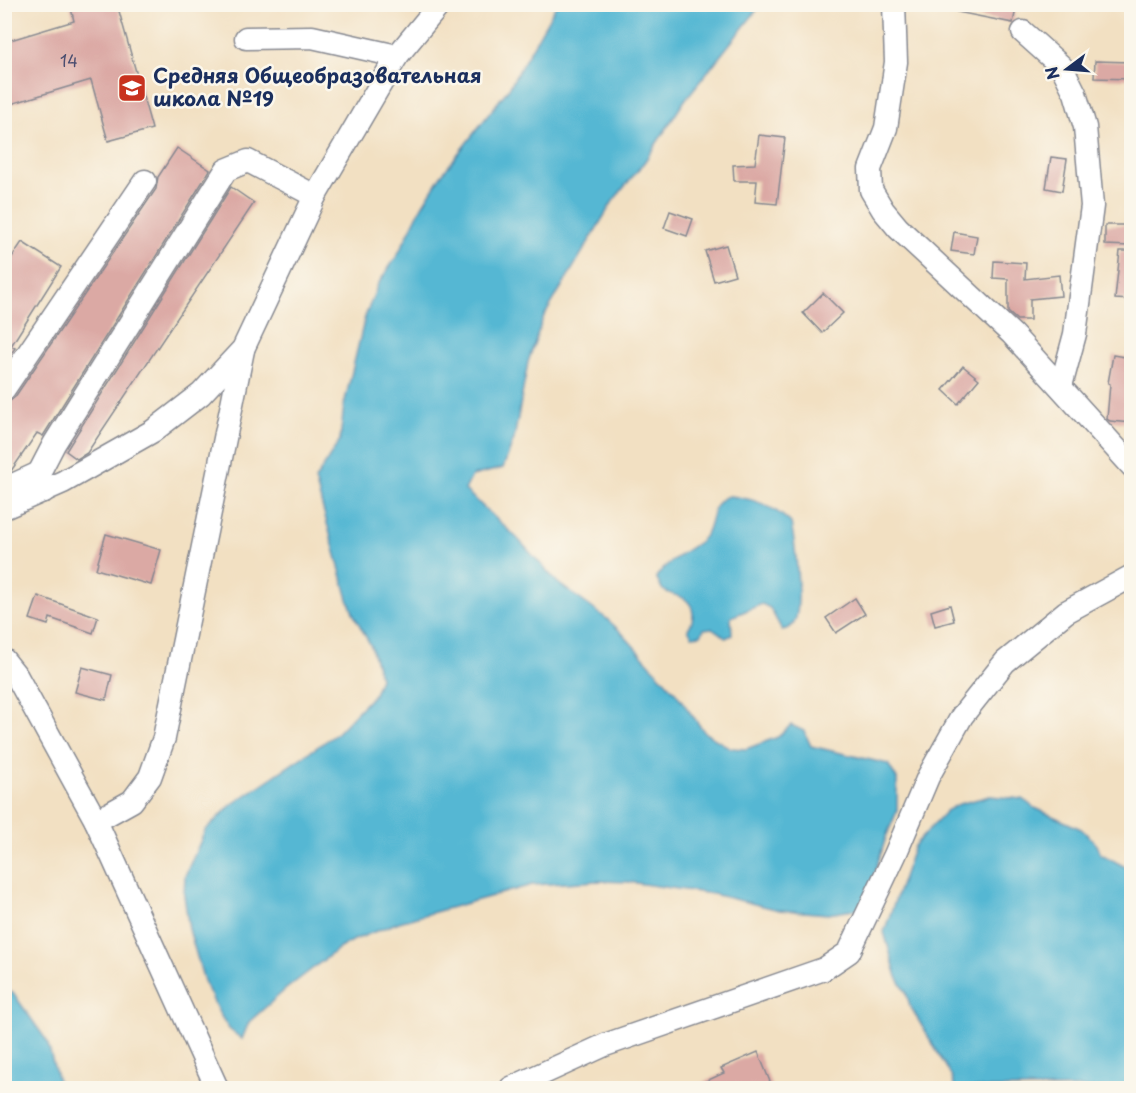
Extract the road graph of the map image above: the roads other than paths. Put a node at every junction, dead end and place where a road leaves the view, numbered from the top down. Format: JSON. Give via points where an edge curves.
{"nodes":[{"id":1,"x":440,"y":4,"type":"edge"},
{"id":2,"x":894,"y":4,"type":"edge"},
{"id":3,"x":1023,"y":32,"type":"dead end"},
{"id":4,"x":246,"y":38,"type":"dead end"},
{"id":5,"x":397,"y":56,"type":"junction"},
{"id":6,"x":145,"y":181,"type":"dead end"},
{"id":7,"x":315,"y":196,"type":"junction"},
{"id":8,"x":243,"y":349,"type":"junction"},
{"id":9,"x":1061,"y":386,"type":"junction"},
{"id":10,"x":4,"y":389,"type":"edge"},
{"id":11,"x":1131,"y":466,"type":"edge"},
{"id":12,"x":42,"y":482,"type":"junction"},
{"id":13,"x":4,"y":485,"type":"edge"},
{"id":14,"x":4,"y":508,"type":"edge"},
{"id":15,"x":1131,"y":576,"type":"edge"},
{"id":16,"x":4,"y":660,"type":"edge"},
{"id":17,"x":96,"y":821,"type":"junction"},
{"id":18,"x":217,"y":1089,"type":"edge"},
{"id":19,"x":511,"y":1089,"type":"edge"}],
"edges":[{"from":1,"to":5,"type":"street"},
{"from":2,"to":9,"type":"street","via":[[896,62],[886,128],[870,168],[871,190],[898,228],[1012,334]]},
{"from":3,"to":9,"type":"street","via":[[1062,68],[1075,93],[1085,127],[1092,206],[1075,334]]},
{"from":4,"to":5,"type":"street","via":[[312,36]]},
{"from":5,"to":7,"type":"street"},
{"from":6,"to":10,"type":"street"},
{"from":7,"to":8,"type":"street"},
{"from":7,"to":12,"type":"street","via":[[248,161],[226,170],[54,444]]},
{"from":8,"to":12,"type":"street","via":[[201,394],[153,431],[63,482]]},
{"from":8,"to":17,"type":"street","via":[[164,738],[150,777],[132,801]]},
{"from":9,"to":11,"type":"street"},
{"from":12,"to":13,"type":"street"},
{"from":12,"to":14,"type":"street"},
{"from":15,"to":19,"type":"street","via":[[1066,612],[1005,662],[962,716],[928,777],[849,952],[824,969],[605,1045]]},
{"from":16,"to":17,"type":"street"},
{"from":17,"to":18,"type":"street"}]}
